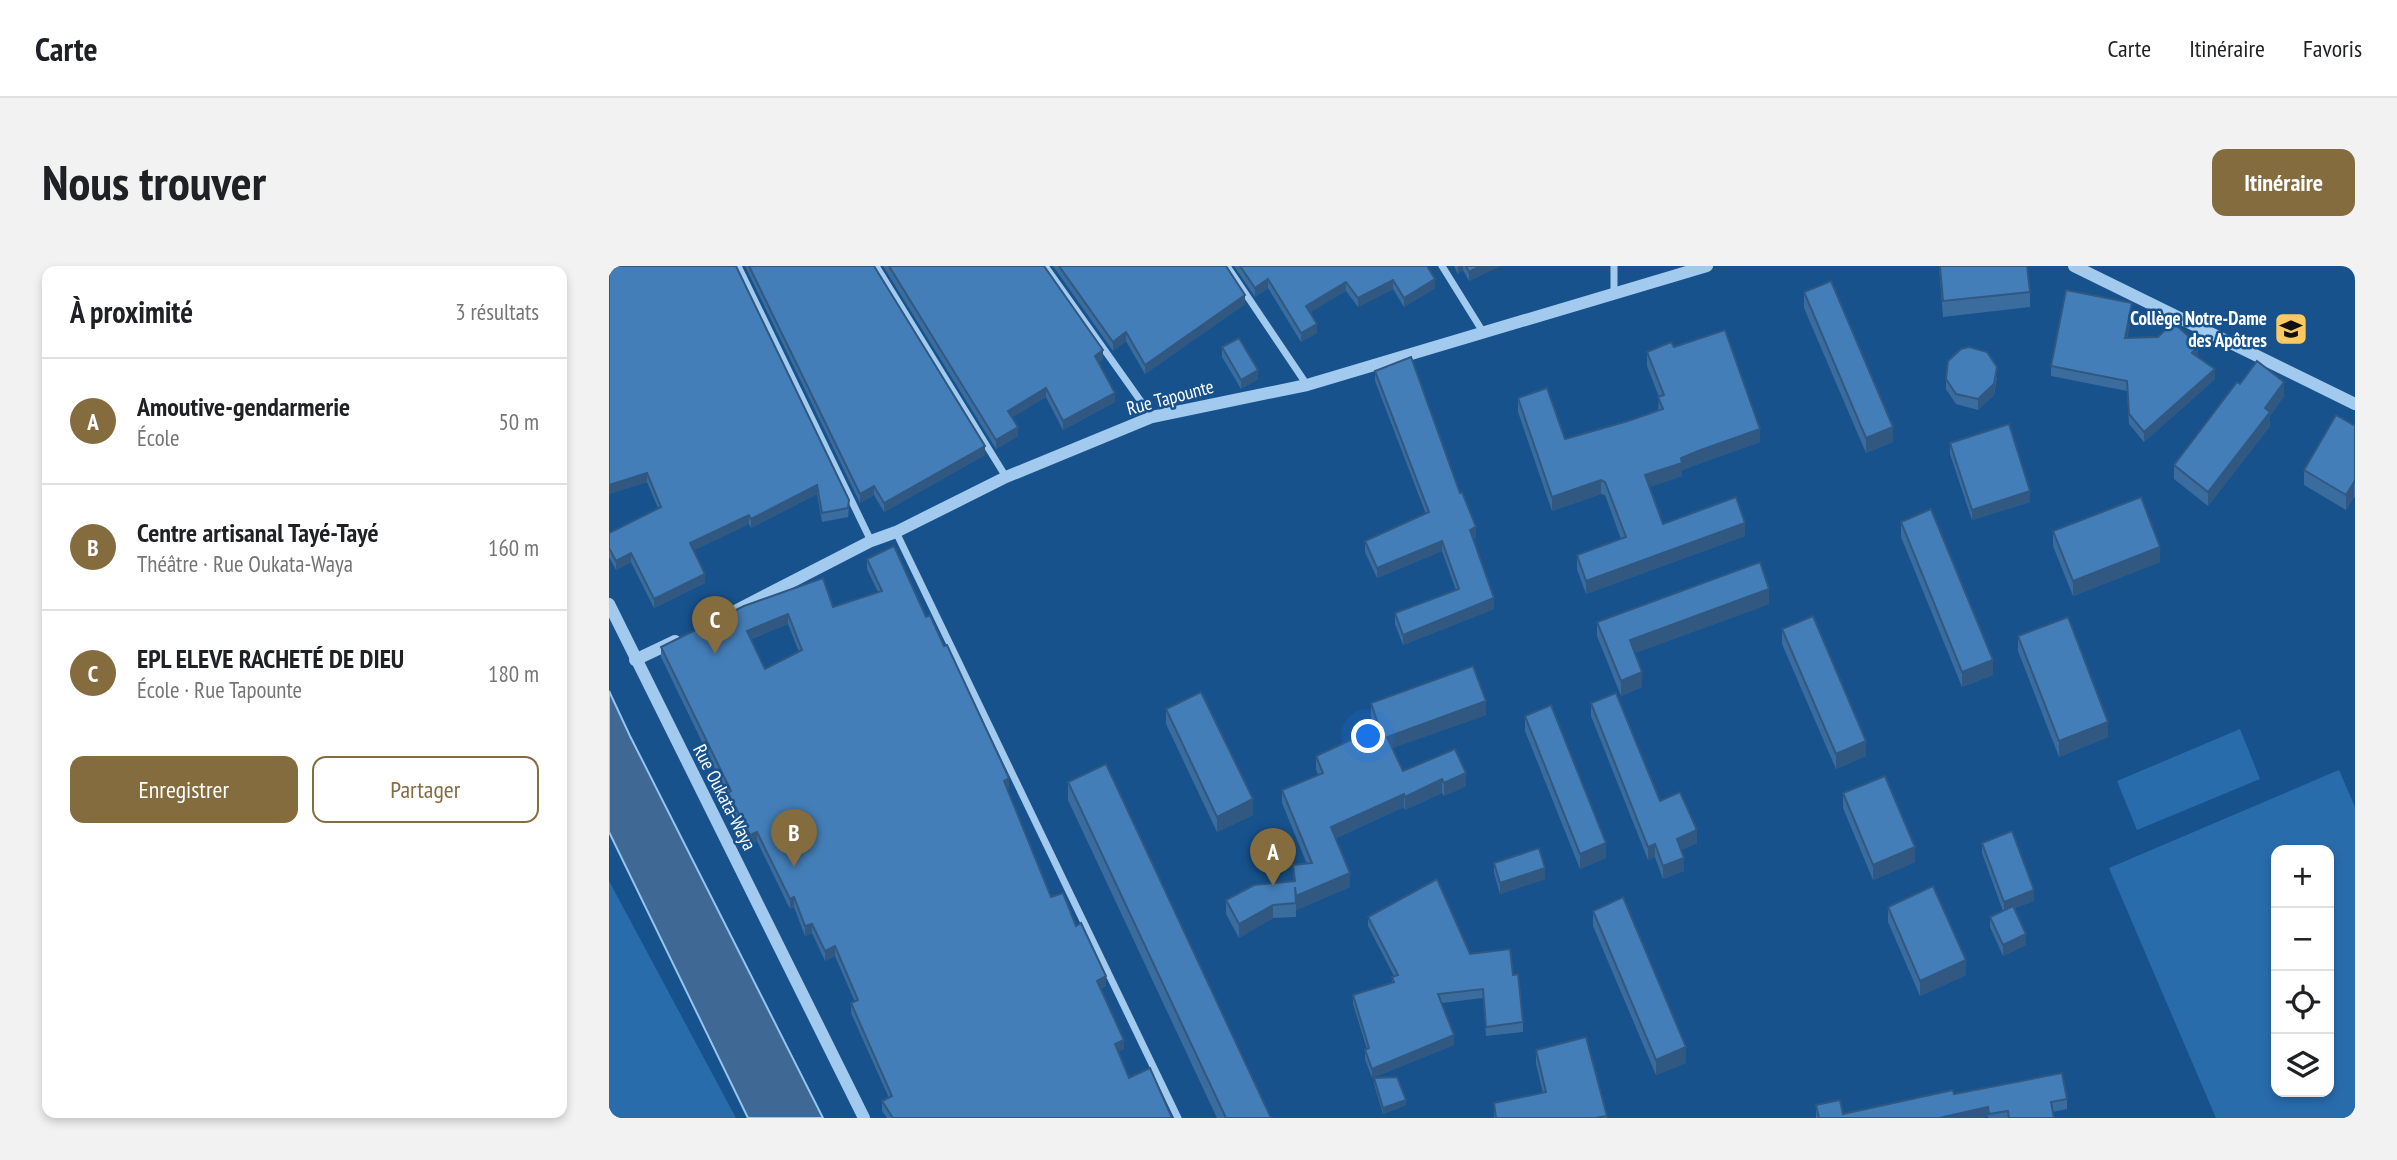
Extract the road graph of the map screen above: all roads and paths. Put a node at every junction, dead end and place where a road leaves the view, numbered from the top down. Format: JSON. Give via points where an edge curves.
{"nodes":[{"id":1,"x":738,"y":266,"type":"edge"},
{"id":2,"x":876,"y":266,"type":"edge"},
{"id":3,"x":1045,"y":266,"type":"edge"},
{"id":4,"x":1227,"y":266,"type":"edge"},
{"id":5,"x":1442,"y":266,"type":"edge"},
{"id":6,"x":1614,"y":266,"type":"edge"},
{"id":7,"x":1707,"y":266,"type":"edge"},
{"id":8,"x":2074,"y":266,"type":"edge"},
{"id":9,"x":1614,"y":294,"type":"junction"},
{"id":10,"x":1483,"y":332,"type":"junction"},
{"id":11,"x":1307,"y":385,"type":"junction"},
{"id":12,"x":2355,"y":404,"type":"edge"},
{"id":13,"x":1152,"y":417,"type":"junction"},
{"id":14,"x":1006,"y":477,"type":"junction"},
{"id":15,"x":896,"y":532,"type":"junction"},
{"id":16,"x":871,"y":541,"type":"junction"},
{"id":17,"x":609,"y":604,"type":"edge"},
{"id":18,"x":717,"y":620,"type":"edge"},
{"id":19,"x":681,"y":638,"type":"edge"},
{"id":20,"x":635,"y":660,"type":"junction"},
{"id":21,"x":864,"y":1118,"type":"edge"},
{"id":22,"x":1178,"y":1118,"type":"edge"}],
"edges":[{"from":1,"to":16,"type":"street"},
{"from":2,"to":14,"type":"street"},
{"from":3,"to":13,"type":"street"},
{"from":4,"to":11,"type":"street"},
{"from":5,"to":10,"type":"street"},
{"from":6,"to":9,"type":"street"},
{"from":7,"to":9,"type":"street","name":"Rue Tapounte"},
{"from":8,"to":12,"type":"street"},
{"from":9,"to":10,"type":"street","name":"Rue Tapounte"},
{"from":10,"to":11,"type":"street","name":"Rue Tapounte"},
{"from":11,"to":13,"type":"street","name":"Rue Tapounte"},
{"from":13,"to":14,"type":"street","name":"Rue Tapounte"},
{"from":14,"to":15,"type":"street","name":"Rue Tapounte"},
{"from":15,"to":16,"type":"street","name":"Rue Tapounte"},
{"from":15,"to":22,"type":"street"},
{"from":16,"to":18,"type":"street","name":"Rue Tapounte"},
{"from":17,"to":20,"type":"street","name":"Rue Oukata-Waya"},
{"from":19,"to":20,"type":"street"},
{"from":20,"to":21,"type":"street","name":"Rue Oukata-Waya"}]}
